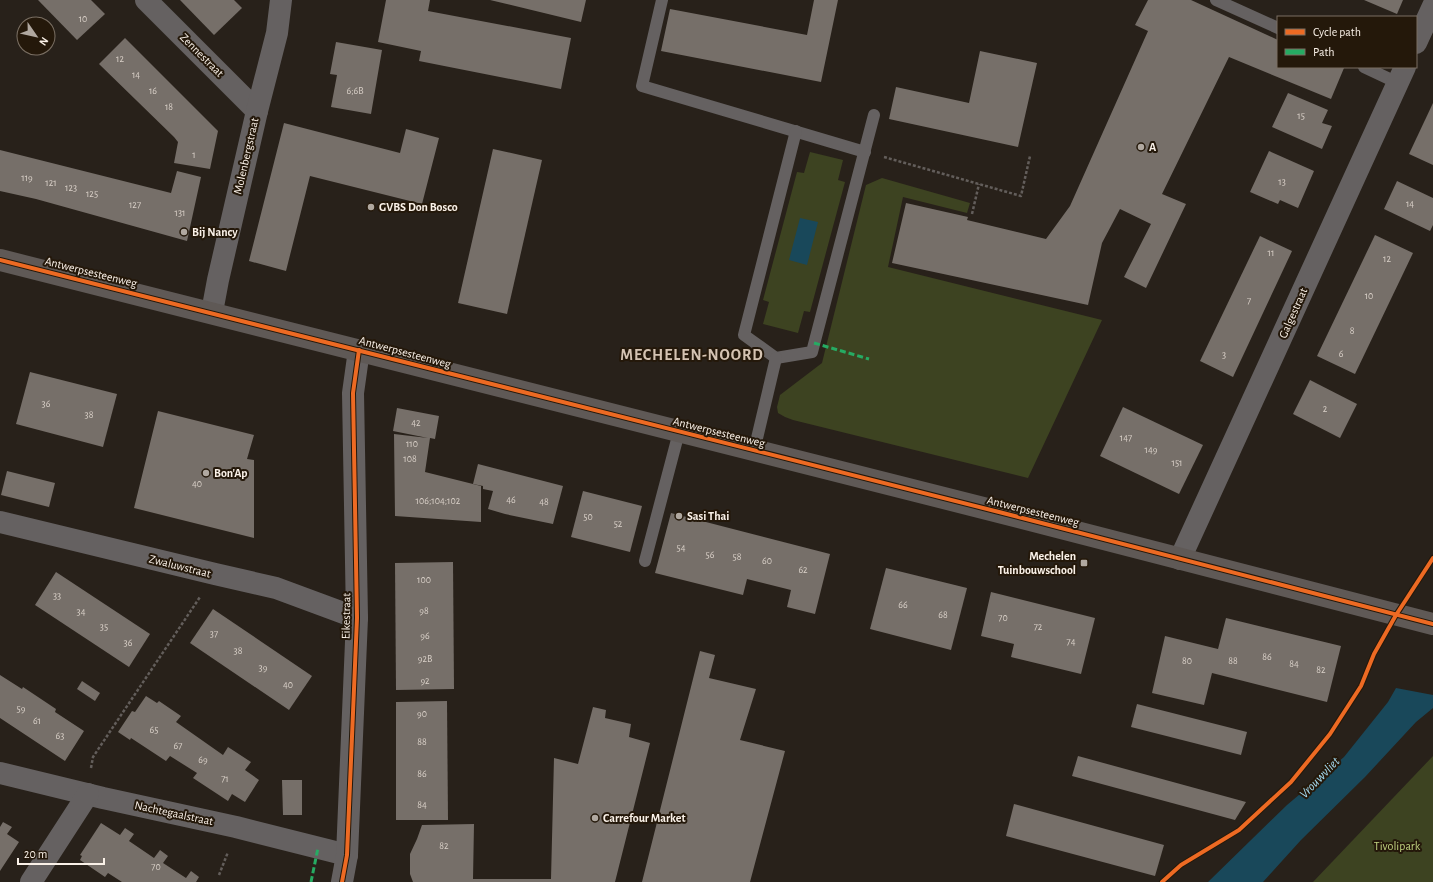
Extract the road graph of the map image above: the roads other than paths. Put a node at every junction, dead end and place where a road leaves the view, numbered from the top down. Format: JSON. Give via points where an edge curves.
{"nodes":[{"id":1,"x":146,"y":0,"type":"edge"},
{"id":2,"x":281,"y":0,"type":"edge"},
{"id":3,"x":662,"y":0,"type":"edge"},
{"id":4,"x":1216,"y":0,"type":"edge"},
{"id":5,"x":1433,"y":6,"type":"edge"},
{"id":6,"x":1277,"y":28,"type":"edge"},
{"id":7,"x":1417,"y":41,"type":"edge"},
{"id":8,"x":1369,"y":68,"type":"edge"},
{"id":9,"x":1402,"y":75,"type":"edge"},
{"id":10,"x":257,"y":111,"type":"junction"},
{"id":11,"x":874,"y":115,"type":"dead end"},
{"id":12,"x":796,"y":131,"type":"junction"},
{"id":13,"x":864,"y":152,"type":"junction"},
{"id":14,"x":0,"y":260,"type":"edge"},
{"id":15,"x":212,"y":312,"type":"junction"},
{"id":16,"x":358,"y":350,"type":"junction"},
{"id":17,"x":776,"y":358,"type":"junction"},
{"id":18,"x":679,"y":432,"type":"junction"},
{"id":19,"x":754,"y":451,"type":"junction"},
{"id":20,"x":0,"y":522,"type":"edge"},
{"id":21,"x":1180,"y":559,"type":"junction"},
{"id":22,"x":645,"y":561,"type":"dead end"},
{"id":23,"x":357,"y":618,"type":"junction"},
{"id":24,"x":1433,"y":624,"type":"edge"},
{"id":25,"x":0,"y":773,"type":"edge"},
{"id":26,"x":88,"y":794,"type":"junction"},
{"id":27,"x":347,"y":855,"type":"junction"},
{"id":28,"x":32,"y":882,"type":"edge"},
{"id":29,"x":342,"y":882,"type":"edge"}],
"edges":[{"from":1,"to":10,"type":"street","name":"Zennestraat"},
{"from":2,"to":10,"type":"street","name":"Molenbergstraat","via":[[277,33]]},
{"from":3,"to":12,"type":"lane","via":[[642,86]]},
{"from":4,"to":6,"type":"lane"},
{"from":5,"to":7,"type":"street"},
{"from":8,"to":9,"type":"lane"},
{"from":9,"to":21,"type":"street","name":"Galgestraat"},
{"from":10,"to":15,"type":"street","name":"Molenbergstraat"},
{"from":11,"to":13,"type":"lane"},
{"from":12,"to":13,"type":"lane"},
{"from":12,"to":17,"type":"lane","via":[[744,334]]},
{"from":13,"to":17,"type":"lane","via":[[812,352]]},
{"from":14,"to":15,"type":"main road","name":"Antwerpsesteenweg"},
{"from":15,"to":16,"type":"main road","name":"Antwerpsesteenweg"},
{"from":16,"to":18,"type":"main road","name":"Antwerpsesteenweg"},
{"from":16,"to":23,"type":"street","name":"Eikestraat","via":[[353,393]]},
{"from":17,"to":19,"type":"lane"},
{"from":18,"to":19,"type":"main road","name":"Antwerpsesteenweg"},
{"from":18,"to":22,"type":"lane"},
{"from":19,"to":21,"type":"main road","name":"Antwerpsesteenweg"},
{"from":20,"to":23,"type":"street","name":"Zwaluwstraat","via":[[276,588]]},
{"from":21,"to":24,"type":"main road","name":"Antwerpsesteenweg"},
{"from":23,"to":27,"type":"street","name":"Eikestraat"},
{"from":25,"to":26,"type":"street","name":"Nachtegaalstraat"},
{"from":26,"to":27,"type":"street","name":"Nachtegaalstraat"},
{"from":26,"to":28,"type":"street"},
{"from":27,"to":29,"type":"street","name":"Eikestraat"}]}
